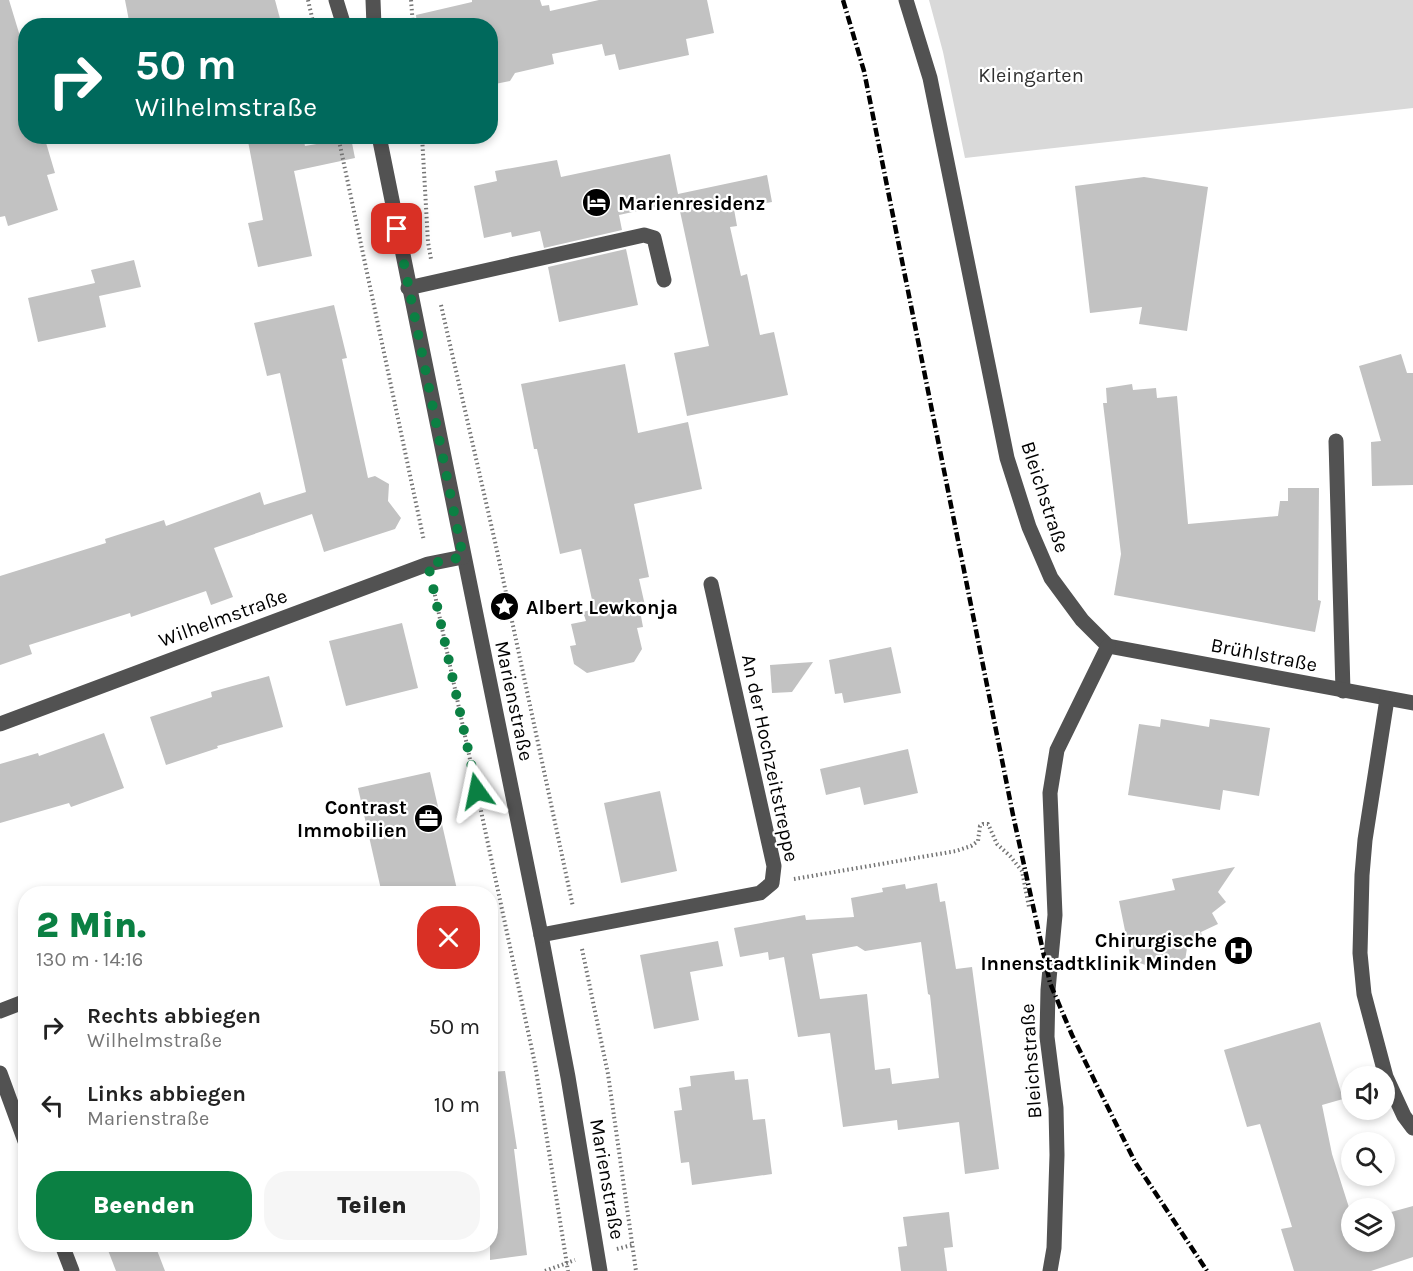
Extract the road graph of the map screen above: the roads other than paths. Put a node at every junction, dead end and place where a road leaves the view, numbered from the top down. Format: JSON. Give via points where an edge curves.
{"nodes":[{"id":1,"x":336,"y":0,"type":"edge"},
{"id":2,"x":373,"y":0,"type":"edge"},
{"id":3,"x":906,"y":0,"type":"edge"},
{"id":4,"x":342,"y":18,"type":"edge"},
{"id":5,"x":374,"y":18,"type":"edge"},
{"id":6,"x":381,"y":144,"type":"edge"},
{"id":7,"x":664,"y":280,"type":"dead end"},
{"id":8,"x":408,"y":288,"type":"junction"},
{"id":9,"x":1336,"y":441,"type":"dead end"},
{"id":10,"x":463,"y":557,"type":"junction"},
{"id":11,"x":711,"y":584,"type":"dead end"},
{"id":12,"x":1108,"y":646,"type":"junction"},
{"id":13,"x":1343,"y":691,"type":"junction"},
{"id":14,"x":1387,"y":699,"type":"junction"},
{"id":15,"x":1413,"y":703,"type":"edge"},
{"id":16,"x":0,"y":724,"type":"edge"},
{"id":17,"x":541,"y":935,"type":"junction"},
{"id":18,"x":18,"y":1004,"type":"edge"},
{"id":19,"x":0,"y":1011,"type":"edge"},
{"id":20,"x":0,"y":1073,"type":"edge"},
{"id":21,"x":18,"y":1122,"type":"edge"},
{"id":22,"x":1413,"y":1128,"type":"edge"},
{"id":23,"x":65,"y":1252,"type":"edge"},
{"id":24,"x":72,"y":1271,"type":"edge"},
{"id":25,"x":600,"y":1271,"type":"edge"},
{"id":26,"x":1050,"y":1271,"type":"edge"}],
"edges":[{"from":1,"to":4,"type":"street"},
{"from":2,"to":5,"type":"street"},
{"from":3,"to":12,"type":"street","name":"Bleichstraße","via":[[930,78],[1008,458],[1029,527],[1051,578],[1082,620]]},
{"from":6,"to":8,"type":"street","name":"Marienstraße"},
{"from":7,"to":8,"type":"street","via":[[654,238],[644,235]]},
{"from":8,"to":10,"type":"street","name":"Marienstraße"},
{"from":9,"to":13,"type":"street"},
{"from":10,"to":16,"type":"street","name":"Wilhelmstraße","via":[[428,564]]},
{"from":10,"to":17,"type":"street","name":"Marienstraße"},
{"from":11,"to":17,"type":"street","name":"An der Hochzeitstreppe","via":[[774,866],[772,883],[760,893]]},
{"from":12,"to":13,"type":"street","name":"Brühlstraße"},
{"from":12,"to":26,"type":"street","name":"Bleichstraße","via":[[1056,750],[1050,793],[1055,915],[1047,1037],[1057,1155]]},
{"from":13,"to":14,"type":"street","name":"Brühlstraße"},
{"from":14,"to":15,"type":"street","name":"Brühlstraße"},
{"from":14,"to":22,"type":"street","via":[[1365,840],[1360,953],[1364,994],[1386,1077]]},
{"from":17,"to":25,"type":"street","name":"Marienstraße"},
{"from":18,"to":19,"type":"street"},
{"from":20,"to":21,"type":"street"},
{"from":23,"to":24,"type":"street"}]}
